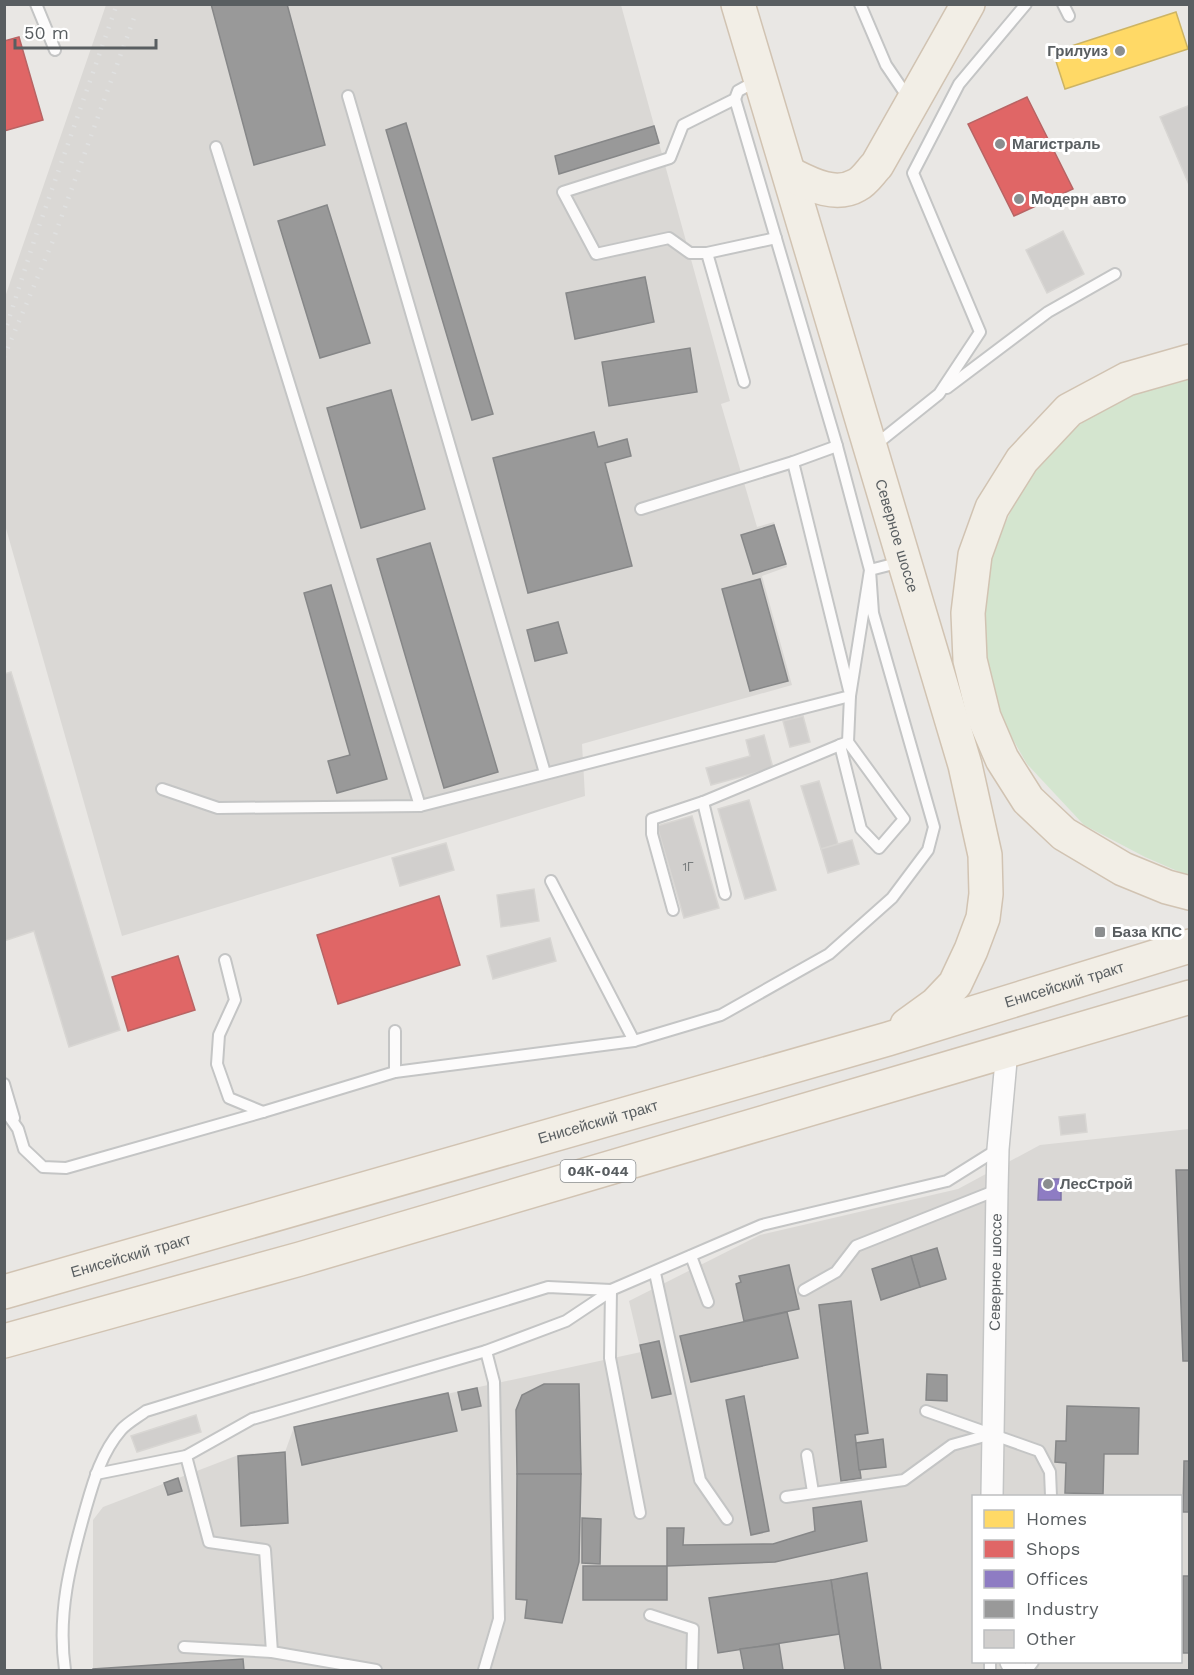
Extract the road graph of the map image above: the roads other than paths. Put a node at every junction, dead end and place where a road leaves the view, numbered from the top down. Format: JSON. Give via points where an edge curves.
{"nodes":[{"id":1,"x":36,"y":4,"type":"edge"},
{"id":2,"x":738,"y":4,"type":"edge"},
{"id":3,"x":860,"y":4,"type":"edge"},
{"id":4,"x":968,"y":4,"type":"edge"},
{"id":5,"x":1026,"y":4,"type":"edge"},
{"id":6,"x":1062,"y":4,"type":"edge"},
{"id":7,"x":1069,"y":16,"type":"dead end"},
{"id":8,"x":55,"y":50,"type":"dead end"},
{"id":9,"x":761,"y":78,"type":"junction"},
{"id":10,"x":348,"y":96,"type":"dead end"},
{"id":11,"x":735,"y":99,"type":"junction"},
{"id":12,"x":911,"y":102,"type":"junction"},
{"id":13,"x":216,"y":147,"type":"dead end"},
{"id":14,"x":790,"y":174,"type":"junction"},
{"id":15,"x":776,"y":238,"type":"junction"},
{"id":16,"x":707,"y":253,"type":"junction"},
{"id":17,"x":1115,"y":274,"type":"dead end"},
{"id":18,"x":1190,"y":361,"type":"edge"},
{"id":19,"x":744,"y":382,"type":"dead end"},
{"id":20,"x":939,"y":394,"type":"junction"},
{"id":21,"x":837,"y":446,"type":"junction"},
{"id":22,"x":871,"y":449,"type":"junction"},
{"id":23,"x":793,"y":462,"type":"junction"},
{"id":24,"x":641,"y":509,"type":"dead end"},
{"id":25,"x":904,"y":561,"type":"junction"},
{"id":26,"x":870,"y":570,"type":"junction"},
{"id":27,"x":850,"y":696,"type":"junction"},
{"id":28,"x":844,"y":744,"type":"junction"},
{"id":29,"x":545,"y":773,"type":"junction"},
{"id":30,"x":162,"y":789,"type":"dead end"},
{"id":31,"x":704,"y":802,"type":"junction"},
{"id":32,"x":420,"y":806,"type":"junction"},
{"id":33,"x":551,"y":881,"type":"dead end"},
{"id":34,"x":1190,"y":893,"type":"edge"},
{"id":35,"x":725,"y":894,"type":"dead end"},
{"id":36,"x":673,"y":910,"type":"dead end"},
{"id":37,"x":1190,"y":946,"type":"edge"},
{"id":38,"x":225,"y":960,"type":"dead end"},
{"id":39,"x":1190,"y":997,"type":"edge"},
{"id":40,"x":395,"y":1031,"type":"dead end"},
{"id":41,"x":888,"y":1038,"type":"junction"},
{"id":42,"x":634,"y":1041,"type":"junction"},
{"id":43,"x":1007,"y":1050,"type":"junction"},
{"id":44,"x":395,"y":1072,"type":"junction"},
{"id":45,"x":4,"y":1084,"type":"edge"},
{"id":46,"x":4,"y":1109,"type":"edge"},
{"id":47,"x":263,"y":1112,"type":"junction"},
{"id":48,"x":18,"y":1129,"type":"junction"},
{"id":49,"x":998,"y":1149,"type":"junction"},
{"id":50,"x":997,"y":1190,"type":"junction"},
{"id":51,"x":691,"y":1256,"type":"junction"},
{"id":52,"x":656,"y":1273,"type":"junction"},
{"id":53,"x":611,"y":1290,"type":"junction"},
{"id":54,"x":804,"y":1290,"type":"dead end"},
{"id":55,"x":4,"y":1292,"type":"edge"},
{"id":56,"x":708,"y":1302,"type":"dead end"},
{"id":57,"x":4,"y":1341,"type":"edge"},
{"id":58,"x":486,"y":1351,"type":"junction"},
{"id":59,"x":926,"y":1411,"type":"dead end"},
{"id":60,"x":992,"y":1434,"type":"junction"},
{"id":61,"x":807,"y":1455,"type":"dead end"},
{"id":62,"x":186,"y":1456,"type":"junction"},
{"id":63,"x":96,"y":1474,"type":"junction"},
{"id":64,"x":813,"y":1492,"type":"junction"},
{"id":65,"x":992,"y":1495,"type":"edge"},
{"id":66,"x":1051,"y":1495,"type":"edge"},
{"id":67,"x":786,"y":1497,"type":"dead end"},
{"id":68,"x":640,"y":1513,"type":"dead end"},
{"id":69,"x":727,"y":1519,"type":"dead end"},
{"id":70,"x":651,"y":1615,"type":"dead end"},
{"id":71,"x":184,"y":1647,"type":"dead end"},
{"id":72,"x":272,"y":1652,"type":"junction"},
{"id":73,"x":65,"y":1671,"type":"edge"},
{"id":74,"x":376,"y":1671,"type":"edge"},
{"id":75,"x":484,"y":1671,"type":"edge"},
{"id":76,"x":692,"y":1671,"type":"edge"}],
"edges":[{"from":1,"to":8,"type":"lane"},
{"from":2,"to":9,"type":"main road","name":"Северное шоссе"},
{"from":3,"to":12,"type":"lane","via":[[886,65]]},
{"from":4,"to":12,"type":"main road"},
{"from":5,"to":20,"type":"lane","via":[[959,84],[913,173],[980,332]]},
{"from":6,"to":7,"type":"lane"},
{"from":9,"to":11,"type":"lane","via":[[738,91]]},
{"from":9,"to":14,"type":"main road","name":"Северное шоссе"},
{"from":10,"to":29,"type":"lane"},
{"from":11,"to":15,"type":"lane"},
{"from":11,"to":16,"type":"lane","via":[[683,125],[670,158],[563,192],[596,254],[669,238],[690,253]]},
{"from":12,"to":14,"type":"main road","via":[[878,165],[857,186],[820,189]]},
{"from":13,"to":32,"type":"lane"},
{"from":14,"to":22,"type":"main road","name":"Северное шоссе"},
{"from":15,"to":16,"type":"lane"},
{"from":15,"to":21,"type":"lane"},
{"from":16,"to":19,"type":"lane"},
{"from":17,"to":20,"type":"lane","via":[[1048,312]]},
{"from":18,"to":34,"type":"main road","via":[[1127,379],[1069,410],[1022,460],[992,508],[975,555],[968,613],[970,660],[984,717],[1002,759],[1028,800],[1064,834],[1123,868]]},
{"from":20,"to":22,"type":"lane"},
{"from":21,"to":23,"type":"lane"},
{"from":21,"to":26,"type":"lane"},
{"from":22,"to":25,"type":"main road","name":"Северное шоссе"},
{"from":23,"to":24,"type":"lane"},
{"from":23,"to":27,"type":"lane"},
{"from":25,"to":26,"type":"lane"},
{"from":25,"to":41,"type":"main road","name":"Северное шоссе","via":[[964,765],[985,855],[986,894],[983,918],[955,984],[936,1004]]},
{"from":26,"to":27,"type":"lane"},
{"from":26,"to":42,"type":"lane","via":[[873,613],[934,827],[928,850],[892,898],[829,954],[721,1015]]},
{"from":27,"to":28,"type":"lane"},
{"from":27,"to":29,"type":"lane"},
{"from":28,"to":28,"type":"lane","via":[[861,830],[879,848],[904,819]]},
{"from":28,"to":31,"type":"lane"},
{"from":29,"to":32,"type":"lane"},
{"from":30,"to":32,"type":"lane","via":[[218,808]]},
{"from":31,"to":35,"type":"lane"},
{"from":31,"to":36,"type":"lane","via":[[652,819],[652,834]]},
{"from":33,"to":42,"type":"lane"},
{"from":37,"to":41,"type":"main road","name":"Енисейский тракт"},
{"from":38,"to":47,"type":"lane","via":[[235,1000],[219,1035],[217,1064],[229,1098]]},
{"from":39,"to":43,"type":"main road","number":"04К-044"},
{"from":40,"to":44,"type":"lane"},
{"from":41,"to":55,"type":"main road","name":"Енисейский тракт"},
{"from":42,"to":44,"type":"lane"},
{"from":43,"to":49,"type":"street","name":"Северное шоссе"},
{"from":43,"to":57,"type":"main road","number":"04К-044"},
{"from":44,"to":47,"type":"lane"},
{"from":45,"to":48,"type":"lane"},
{"from":46,"to":48,"type":"lane"},
{"from":47,"to":48,"type":"lane","via":[[66,1168],[43,1167],[24,1149]]},
{"from":49,"to":50,"type":"street","name":"Северное шоссе"},
{"from":49,"to":51,"type":"lane","via":[[947,1181],[762,1225]]},
{"from":50,"to":54,"type":"lane","via":[[856,1246],[836,1272]]},
{"from":50,"to":60,"type":"street","name":"Северное шоссе"},
{"from":51,"to":52,"type":"lane"},
{"from":51,"to":56,"type":"lane"},
{"from":52,"to":53,"type":"lane"},
{"from":52,"to":69,"type":"lane","via":[[700,1480]]},
{"from":53,"to":58,"type":"lane","via":[[566,1321]]},
{"from":53,"to":63,"type":"lane","via":[[548,1287],[146,1411],[122,1429]]},
{"from":53,"to":68,"type":"lane","via":[[610,1358]]},
{"from":58,"to":62,"type":"lane","via":[[252,1419]]},
{"from":58,"to":75,"type":"lane","via":[[494,1382],[499,1619]]},
{"from":59,"to":60,"type":"lane"},
{"from":60,"to":64,"type":"lane","via":[[952,1445],[904,1480]]},
{"from":60,"to":65,"type":"street","name":"Северное шоссе"},
{"from":60,"to":66,"type":"lane","via":[[1039,1451],[1050,1472]]},
{"from":61,"to":64,"type":"lane"},
{"from":62,"to":63,"type":"lane"},
{"from":62,"to":72,"type":"lane","via":[[209,1542],[264,1551]]},
{"from":63,"to":73,"type":"lane","via":[[69,1568],[64,1604]]},
{"from":64,"to":67,"type":"lane"},
{"from":70,"to":76,"type":"lane","via":[[693,1629]]},
{"from":71,"to":72,"type":"lane"},
{"from":72,"to":74,"type":"lane"}]}
